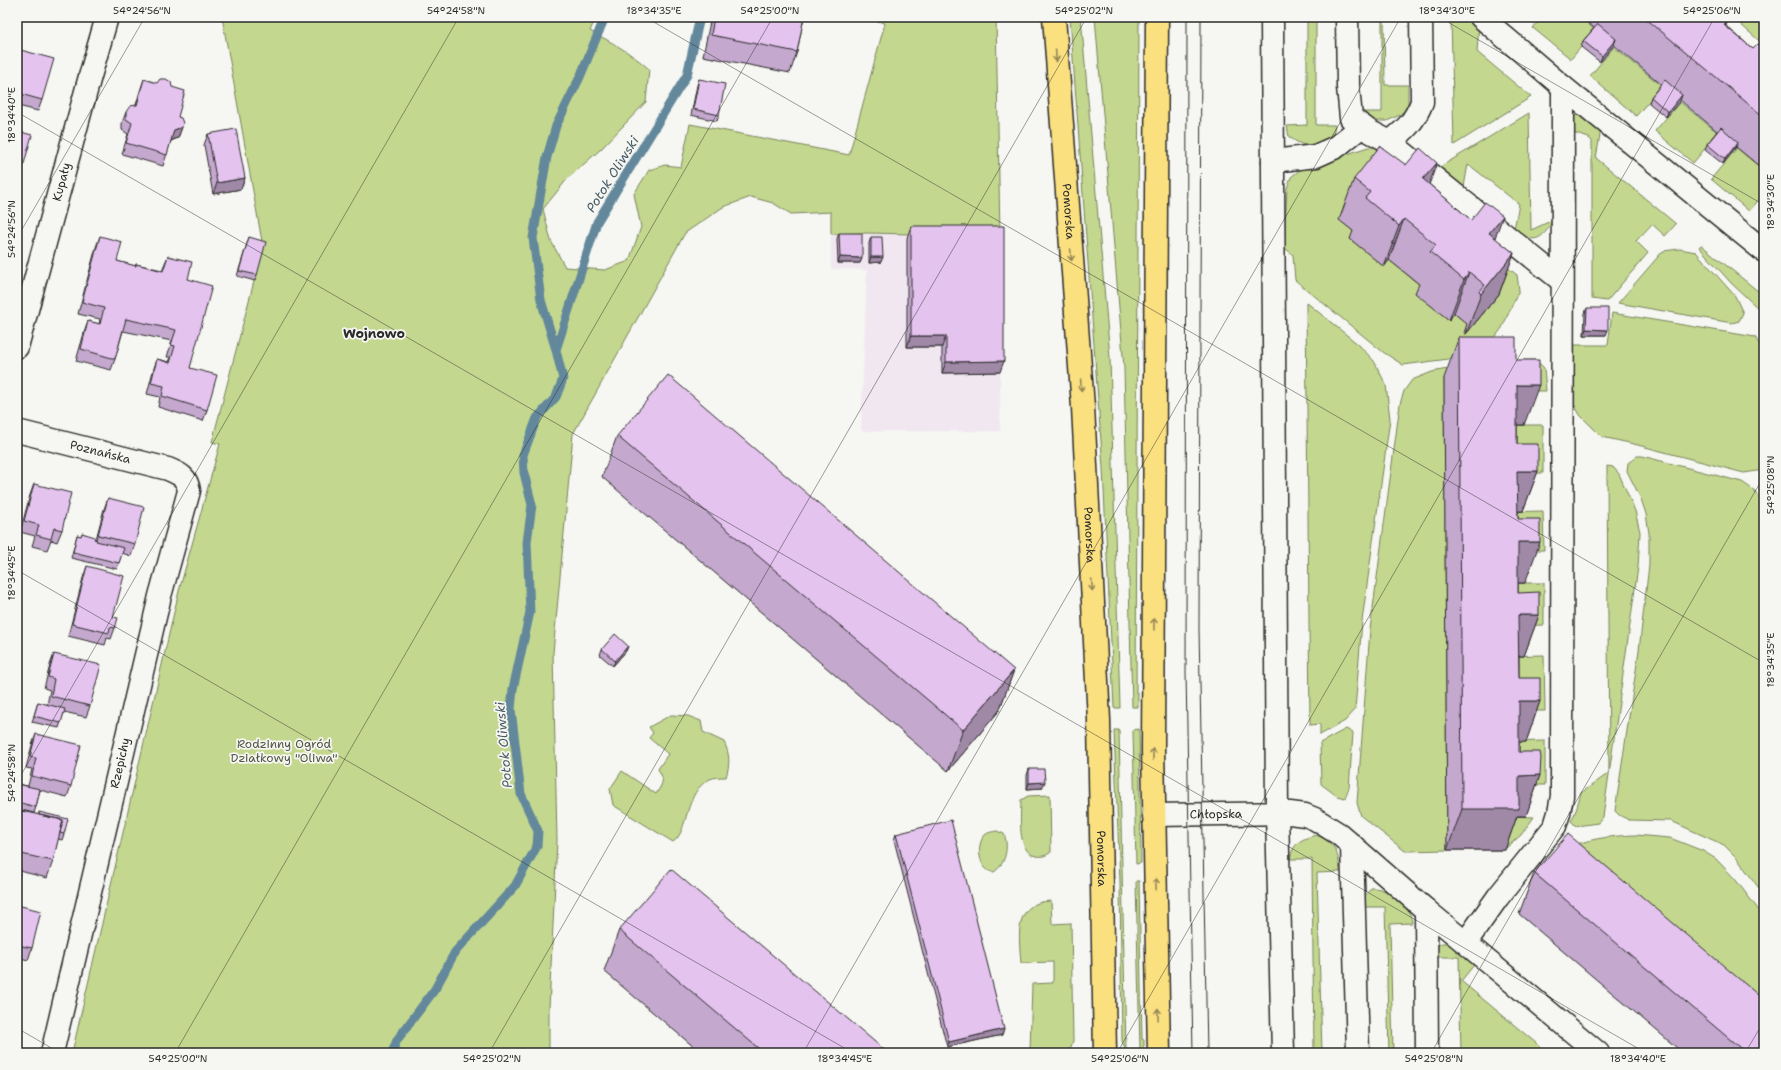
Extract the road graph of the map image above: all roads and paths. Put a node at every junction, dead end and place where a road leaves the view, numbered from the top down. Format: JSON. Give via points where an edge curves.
{"nodes":[{"id":1,"x":107,"y":17,"type":"edge"},
{"id":2,"x":1054,"y":17,"type":"edge"},
{"id":3,"x":1157,"y":17,"type":"edge"},
{"id":4,"x":1272,"y":17,"type":"edge"},
{"id":5,"x":1347,"y":17,"type":"edge"},
{"id":6,"x":1421,"y":17,"type":"edge"},
{"id":7,"x":1481,"y":17,"type":"edge"},
{"id":8,"x":1563,"y":86,"type":"junction"},
{"id":9,"x":1362,"y":126,"type":"junction"},
{"id":10,"x":1390,"y":142,"type":"junction"},
{"id":11,"x":1273,"y":161,"type":"junction"},
{"id":12,"x":1764,"y":251,"type":"edge"},
{"id":13,"x":1562,"y":281,"type":"junction"},
{"id":14,"x":17,"y":347,"type":"edge"},
{"id":15,"x":17,"y":431,"type":"edge"},
{"id":16,"x":183,"y":476,"type":"joint"},
{"id":17,"x":1277,"y":813,"type":"junction"},
{"id":18,"x":1154,"y":815,"type":"junction"},
{"id":19,"x":1352,"y":845,"type":"junction"},
{"id":20,"x":1426,"y":910,"type":"junction"},
{"id":21,"x":1466,"y":942,"type":"junction"},
{"id":22,"x":52,"y":1053,"type":"edge"},
{"id":23,"x":1105,"y":1053,"type":"edge"},
{"id":24,"x":1159,"y":1053,"type":"edge"},
{"id":25,"x":1283,"y":1053,"type":"edge"},
{"id":26,"x":1358,"y":1053,"type":"edge"},
{"id":27,"x":1427,"y":1053,"type":"edge"},
{"id":28,"x":1598,"y":1053,"type":"edge"}],
"edges":[{"from":1,"to":14,"type":"street","name":"Kupały"},
{"from":2,"to":23,"type":"main road","name":"Pomorska","one_way":true,"via":[[1083,407],[1099,720]]},
{"from":18,"to":3,"type":"main road","one_way":true},
{"from":4,"to":11,"type":"street"},
{"from":5,"to":9,"type":"street","via":[[1348,87],[1352,118]]},
{"from":6,"to":10,"type":"street","via":[[1422,102],[1410,126]]},
{"from":7,"to":8,"type":"street"},
{"from":8,"to":12,"type":"street"},
{"from":8,"to":13,"type":"street"},
{"from":9,"to":10,"type":"street"},
{"from":9,"to":11,"type":"street","via":[[1336,147],[1316,156]]},
{"from":10,"to":13,"type":"street"},
{"from":11,"to":17,"type":"street"},
{"from":13,"to":21,"type":"street","via":[[1562,796],[1555,826]]},
{"from":15,"to":16,"type":"street","name":"Poznańska","via":[[155,465]]},
{"from":16,"to":22,"type":"street","name":"Rzepichy","via":[[188,482],[189,491],[160,596]]},
{"from":17,"to":18,"type":"street","name":"Chłopska"},
{"from":17,"to":19,"type":"street","name":"Chłopska","via":[[1305,815],[1315,819]]},
{"from":17,"to":25,"type":"street"},
{"from":24,"to":18,"type":"main road","one_way":true},
{"from":19,"to":20,"type":"street","name":"Chłopska"},
{"from":19,"to":26,"type":"street"},
{"from":20,"to":21,"type":"street","name":"Chłopska"},
{"from":20,"to":27,"type":"street"},
{"from":21,"to":28,"type":"street","name":"Chłopska"}]}
